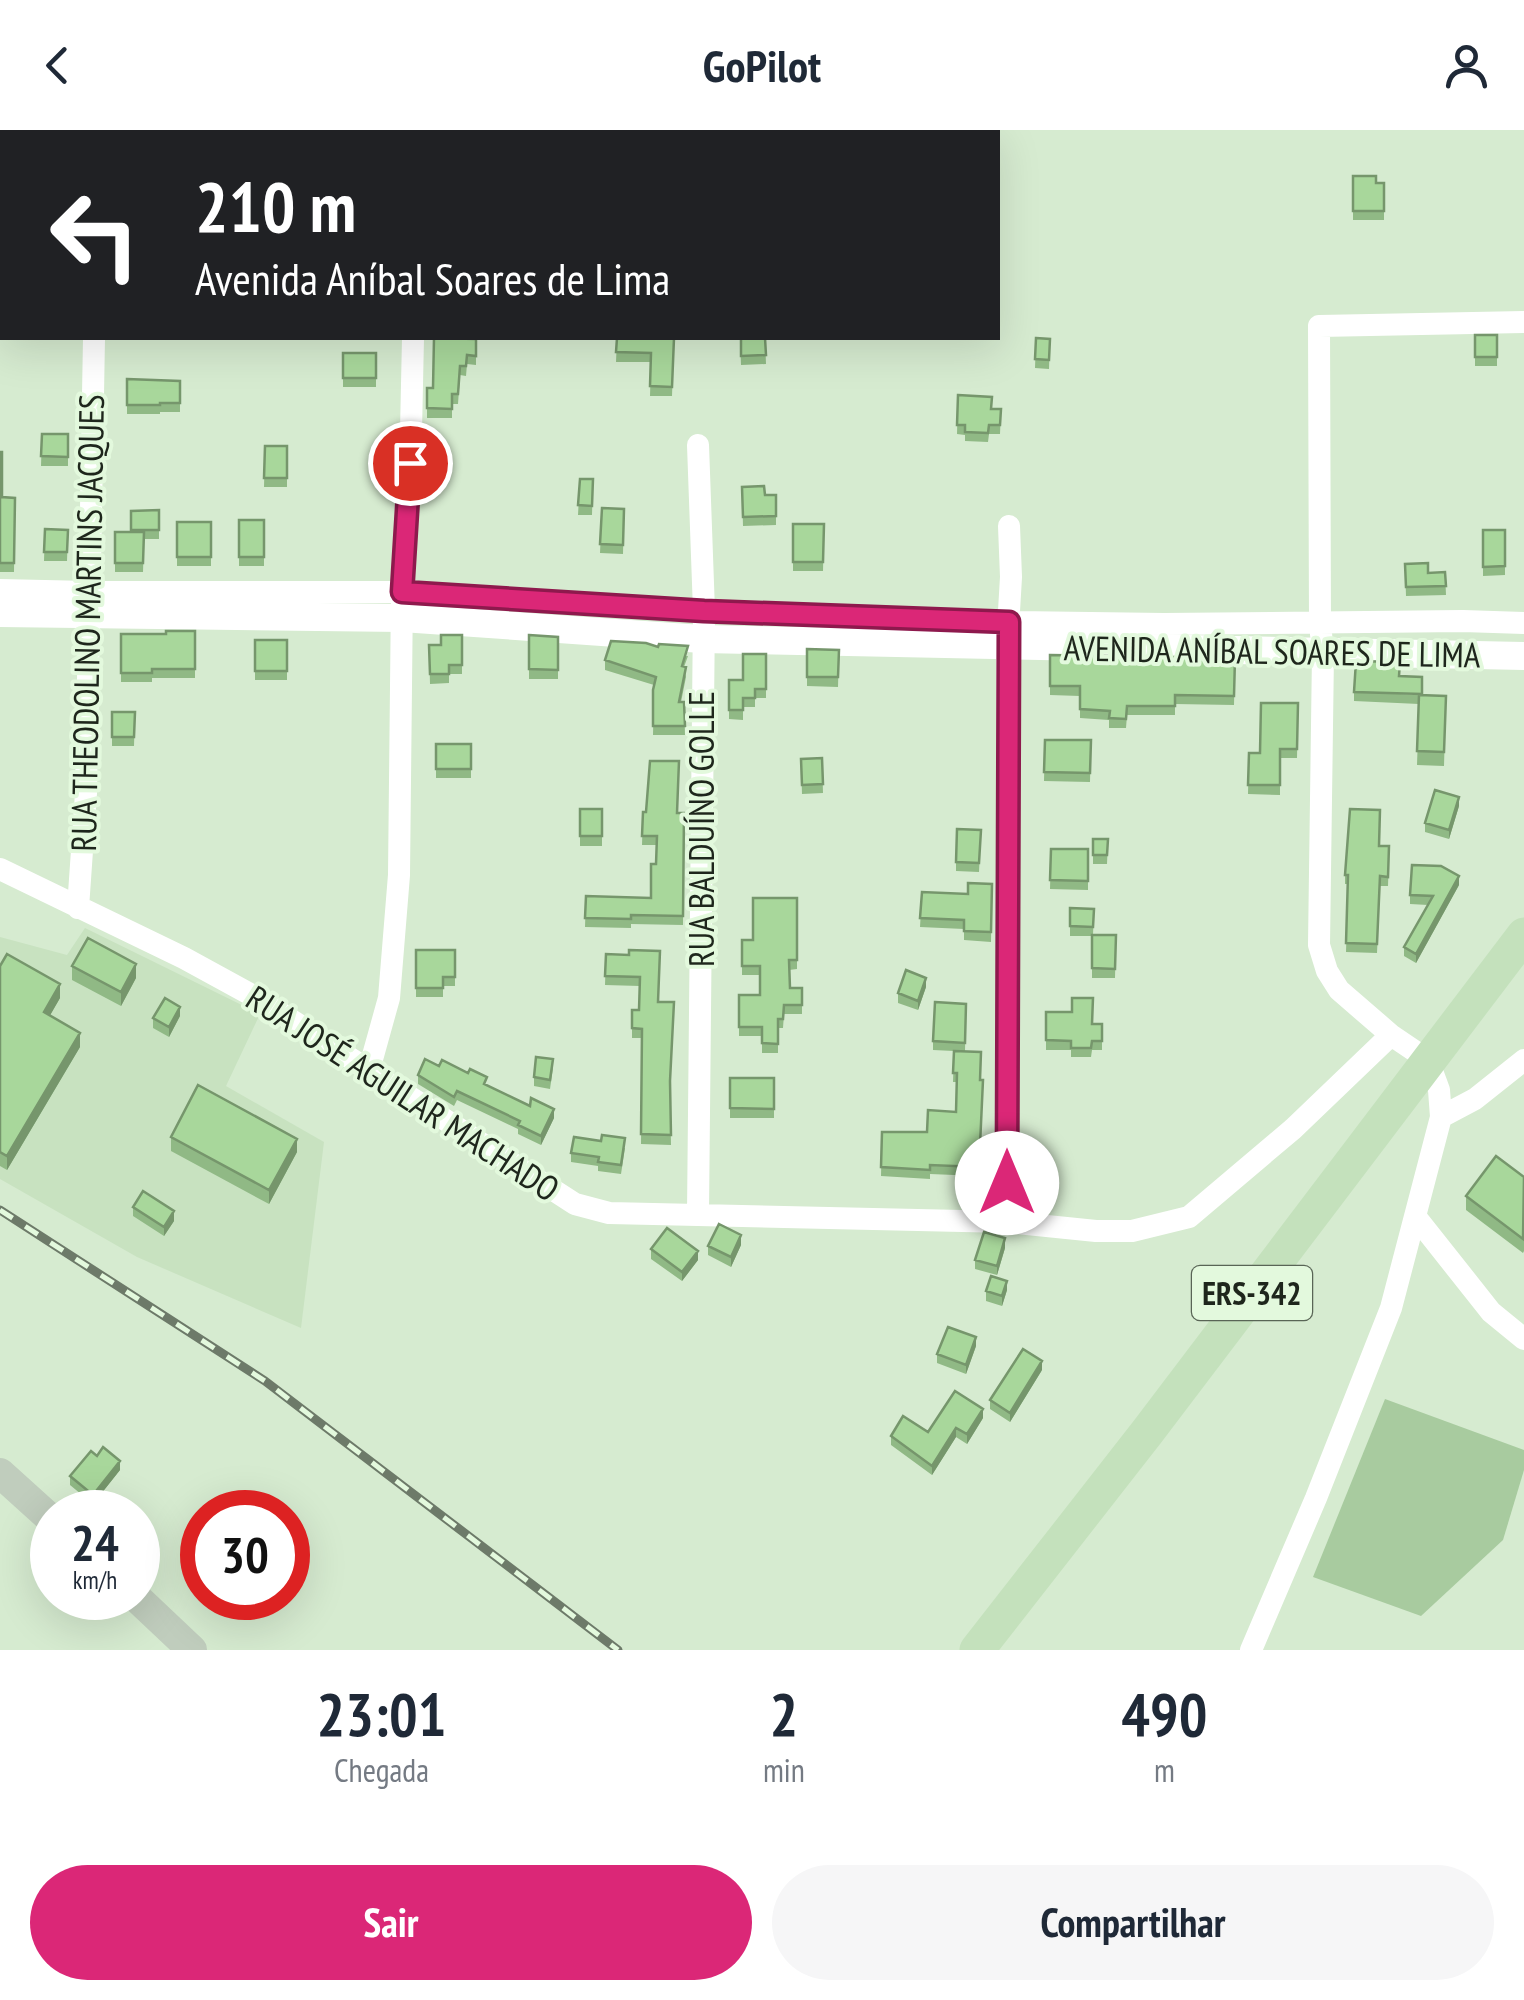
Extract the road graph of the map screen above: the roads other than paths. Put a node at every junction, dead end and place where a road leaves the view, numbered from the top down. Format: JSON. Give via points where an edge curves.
{"nodes":[{"id":1,"x":1524,"y":322,"type":"edge"},
{"id":2,"x":94,"y":340,"type":"edge"},
{"id":3,"x":413,"y":340,"type":"edge"},
{"id":4,"x":698,"y":444,"type":"dead end"},
{"id":5,"x":1009,"y":526,"type":"dead end"},
{"id":6,"x":0,"y":590,"type":"edge"},
{"id":7,"x":89,"y":604,"type":"junction"},
{"id":8,"x":402,"y":605,"type":"junction"},
{"id":9,"x":0,"y":613,"type":"edge"},
{"id":10,"x":1524,"y":623,"type":"edge"},
{"id":11,"x":1320,"y":624,"type":"junction"},
{"id":12,"x":703,"y":625,"type":"junction"},
{"id":13,"x":1008,"y":634,"type":"junction"},
{"id":14,"x":1323,"y":653,"type":"junction"},
{"id":15,"x":1524,"y":656,"type":"edge"},
{"id":16,"x":0,"y":869,"type":"edge"},
{"id":17,"x":78,"y":908,"type":"junction"},
{"id":18,"x":1524,"y":935,"type":"edge"},
{"id":19,"x":1391,"y":1034,"type":"junction"},
{"id":20,"x":1428,"y":1060,"type":"junction"},
{"id":21,"x":1524,"y":1060,"type":"edge"},
{"id":22,"x":370,"y":1070,"type":"junction"},
{"id":23,"x":1441,"y":1116,"type":"junction"},
{"id":24,"x":698,"y":1214,"type":"junction"},
{"id":25,"x":1415,"y":1216,"type":"junction"},
{"id":26,"x":1007,"y":1222,"type":"junction"},
{"id":27,"x":1524,"y":1338,"type":"edge"},
{"id":28,"x":0,"y":1473,"type":"edge"},
{"id":29,"x":30,"y":1500,"type":"edge"},
{"id":30,"x":160,"y":1620,"type":"edge"},
{"id":31,"x":192,"y":1650,"type":"edge"},
{"id":32,"x":977,"y":1650,"type":"edge"},
{"id":33,"x":1251,"y":1650,"type":"edge"}],
"edges":[{"from":1,"to":11,"type":"street","via":[[1319,326]]},
{"from":2,"to":7,"type":"street","name":"RUA THEODOLINO MARTINS JACQUES"},
{"from":3,"to":8,"type":"street"},
{"from":4,"to":12,"type":"street","name":"RUA BALDUÍNO GOLLE"},
{"from":5,"to":13,"type":"street"},
{"from":6,"to":7,"type":"street","name":"AVENIDA ANÍBAL SOARES DE LIMA"},
{"from":7,"to":8,"type":"street","name":"AVENIDA ANÍBAL SOARES DE LIMA"},
{"from":7,"to":9,"type":"street","name":"AVENIDA ANÍBAL SOARES DE LIMA"},
{"from":7,"to":17,"type":"street","name":"RUA THEODOLINO MARTINS JACQUES"},
{"from":8,"to":12,"type":"street","name":"AVENIDA ANÍBAL SOARES DE LIMA"},
{"from":8,"to":22,"type":"street","via":[[399,875],[388,998]]},
{"from":10,"to":11,"type":"street","name":"AVENIDA ANÍBAL SOARES DE LIMA"},
{"from":11,"to":13,"type":"street","name":"AVENIDA ANÍBAL SOARES DE LIMA"},
{"from":11,"to":14,"type":"street"},
{"from":12,"to":13,"type":"street","name":"AVENIDA ANÍBAL SOARES DE LIMA"},
{"from":12,"to":24,"type":"street","name":"RUA BALDUÍNO GOLLE"},
{"from":13,"to":14,"type":"street","name":"AVENIDA ANÍBAL SOARES DE LIMA"},
{"from":13,"to":26,"type":"street"},
{"from":14,"to":15,"type":"street","name":"AVENIDA ANÍBAL SOARES DE LIMA"},
{"from":14,"to":19,"type":"street","via":[[1319,945],[1339,990]]},
{"from":16,"to":17,"type":"street","name":"RUA JOSÉ AGUILAR MACHADO"},
{"from":17,"to":22,"type":"street","name":"RUA JOSÉ AGUILAR MACHADO","via":[[259,999]]},
{"from":18,"to":20,"type":"main road","number":"ERS-342"},
{"from":19,"to":20,"type":"street"},
{"from":19,"to":26,"type":"street","name":"RUA JOSÉ AGUILAR MACHADO","via":[[1190,1217],[1096,1231]]},
{"from":20,"to":23,"type":"street"},
{"from":20,"to":32,"type":"main road","number":"ERS-342"},
{"from":21,"to":23,"type":"street"},
{"from":22,"to":24,"type":"street","name":"RUA JOSÉ AGUILAR MACHADO","via":[[575,1204],[609,1212]]},
{"from":23,"to":25,"type":"street"},
{"from":24,"to":26,"type":"street","name":"RUA JOSÉ AGUILAR MACHADO"},
{"from":25,"to":27,"type":"street","via":[[1491,1312]]},
{"from":25,"to":33,"type":"street","via":[[1391,1308]]},
{"from":28,"to":29,"type":"main road"},
{"from":30,"to":31,"type":"main road"}]}
